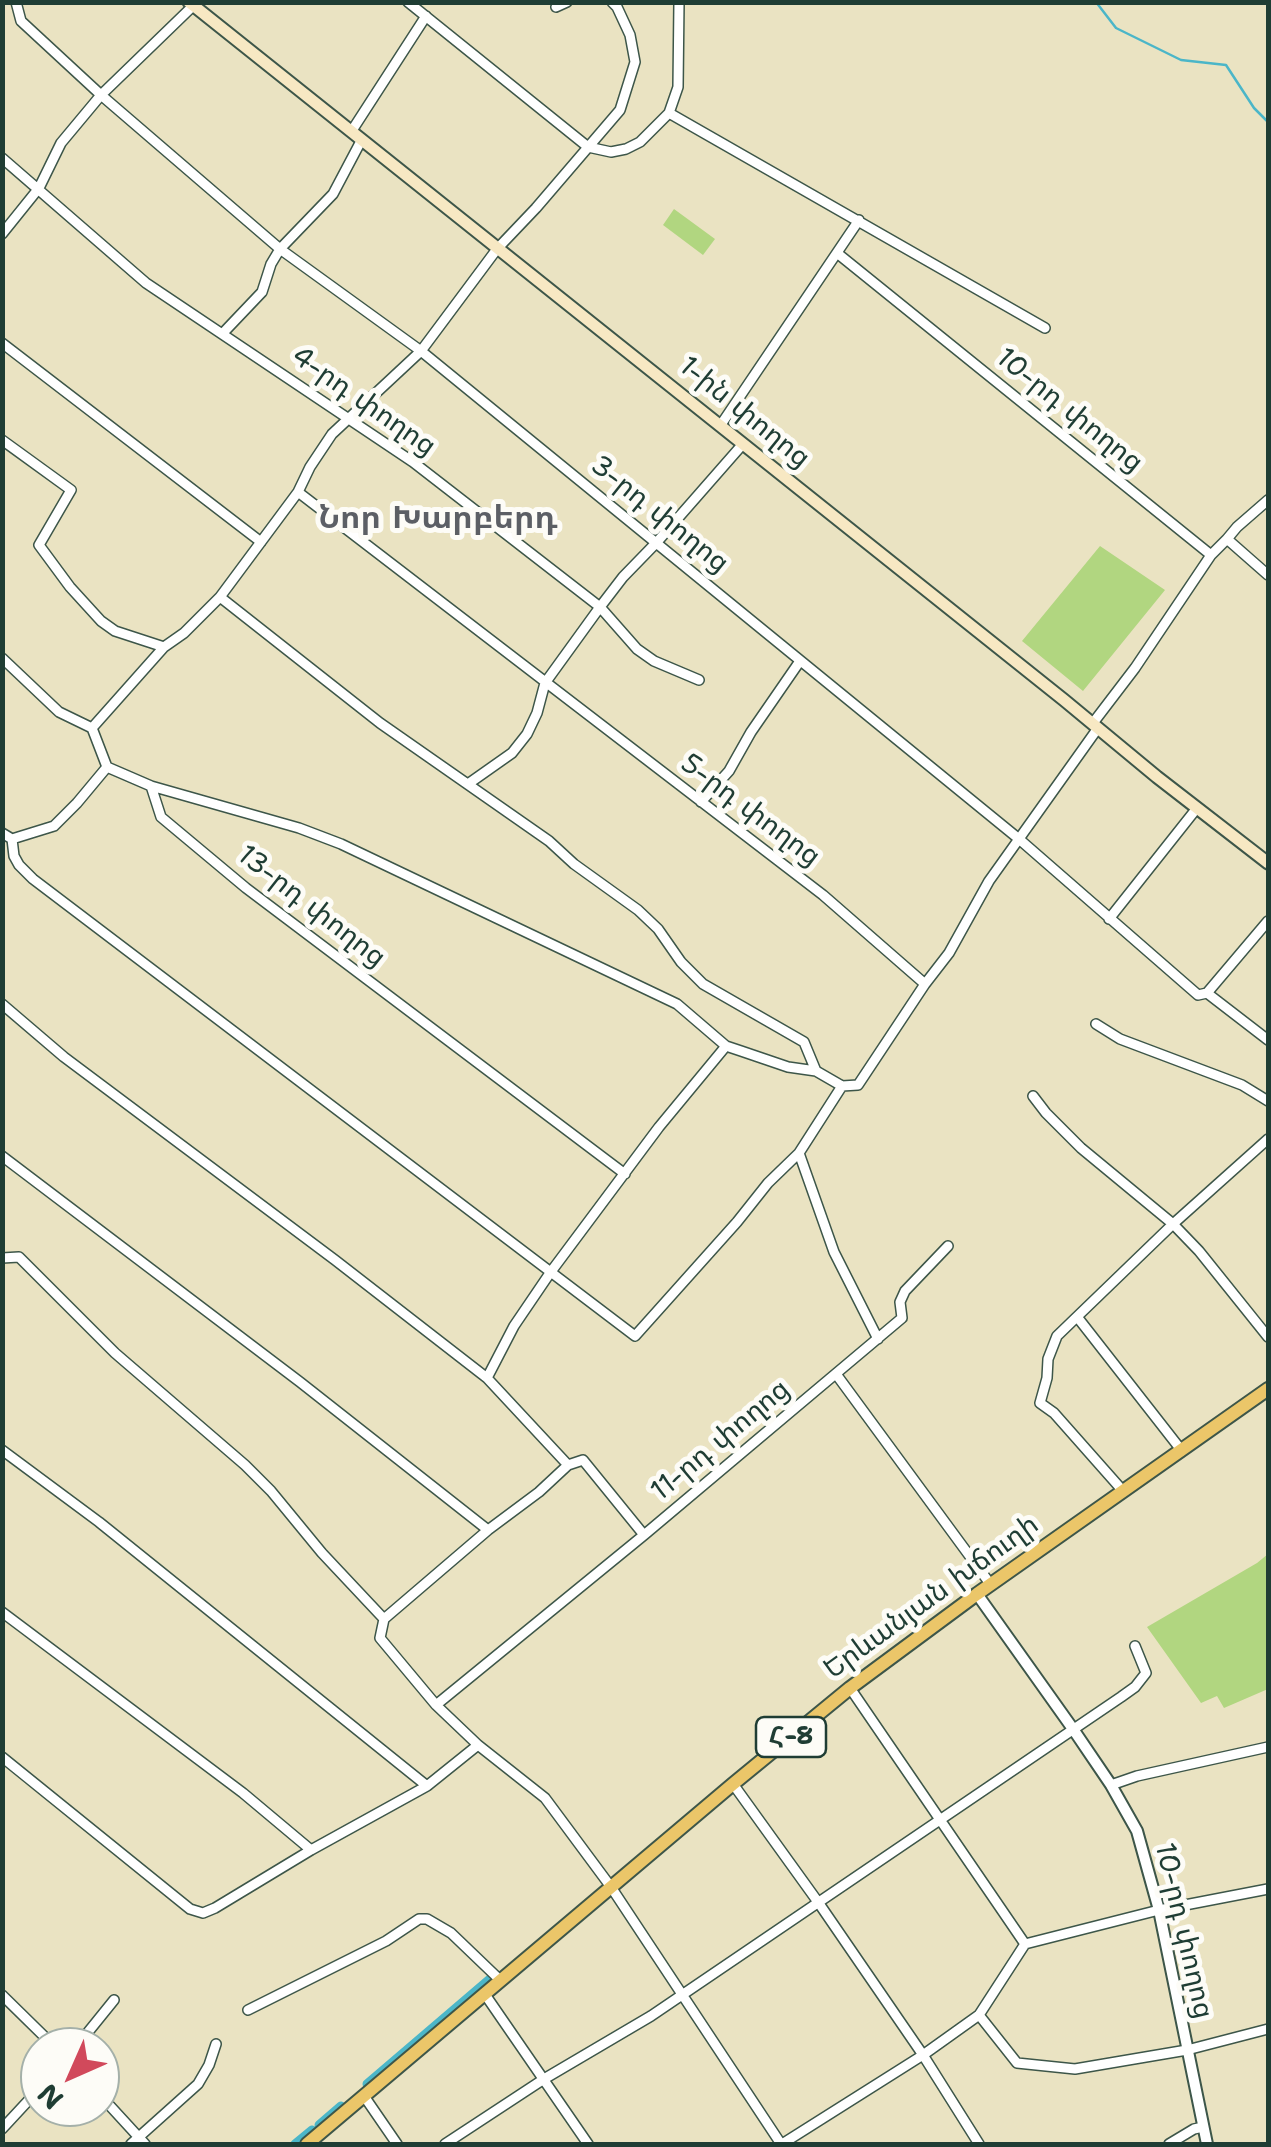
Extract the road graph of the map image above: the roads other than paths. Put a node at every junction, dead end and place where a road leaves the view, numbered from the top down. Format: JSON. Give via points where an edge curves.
{"nodes":[{"id":1,"x":16,"y":2,"type":"edge"},
{"id":2,"x":408,"y":2,"type":"edge"},
{"id":3,"x":567,"y":2,"type":"edge"},
{"id":4,"x":612,"y":2,"type":"edge"},
{"id":5,"x":680,"y":2,"type":"edge"},
{"id":6,"x":192,"y":4,"type":"edge"},
{"id":7,"x":556,"y":8,"type":"dead end"},
{"id":8,"x":426,"y":16,"type":"junction"},
{"id":9,"x":100,"y":95,"type":"junction"},
{"id":10,"x":669,"y":113,"type":"junction"},
{"id":11,"x":356,"y":136,"type":"junction"},
{"id":12,"x":588,"y":147,"type":"junction"},
{"id":13,"x":2,"y":158,"type":"edge"},
{"id":14,"x":40,"y":188,"type":"junction"},
{"id":15,"x":859,"y":220,"type":"junction"},
{"id":16,"x":2,"y":234,"type":"edge"},
{"id":17,"x":497,"y":249,"type":"junction"},
{"id":18,"x":280,"y":250,"type":"junction"},
{"id":19,"x":837,"y":253,"type":"junction"},
{"id":20,"x":1046,"y":328,"type":"dead end"},
{"id":21,"x":223,"y":333,"type":"junction"},
{"id":22,"x":2,"y":344,"type":"edge"},
{"id":23,"x":421,"y":350,"type":"junction"},
{"id":24,"x":350,"y":418,"type":"junction"},
{"id":25,"x":720,"y":426,"type":"junction"},
{"id":26,"x":2,"y":440,"type":"edge"},
{"id":27,"x":742,"y":445,"type":"junction"},
{"id":28,"x":298,"y":492,"type":"junction"},
{"id":29,"x":1268,"y":500,"type":"edge"},
{"id":30,"x":1227,"y":539,"type":"junction"},
{"id":31,"x":261,"y":542,"type":"junction"},
{"id":32,"x":657,"y":542,"type":"junction"},
{"id":33,"x":1212,"y":556,"type":"junction"},
{"id":34,"x":1268,"y":575,"type":"edge"},
{"id":35,"x":220,"y":597,"type":"junction"},
{"id":36,"x":600,"y":607,"type":"junction"},
{"id":37,"x":164,"y":647,"type":"junction"},
{"id":38,"x":2,"y":658,"type":"edge"},
{"id":39,"x":800,"y":662,"type":"junction"},
{"id":40,"x":699,"y":680,"type":"dead end"},
{"id":41,"x":545,"y":683,"type":"junction"},
{"id":42,"x":1096,"y":726,"type":"junction"},
{"id":43,"x":92,"y":728,"type":"junction"},
{"id":44,"x":107,"y":766,"type":"junction"},
{"id":45,"x":468,"y":784,"type":"junction"},
{"id":46,"x":152,"y":786,"type":"junction"},
{"id":47,"x":702,"y":802,"type":"junction"},
{"id":48,"x":1197,"y":808,"type":"junction"},
{"id":49,"x":7,"y":836,"type":"edge"},
{"id":50,"x":1019,"y":840,"type":"junction"},
{"id":51,"x":1268,"y":863,"type":"edge"},
{"id":52,"x":1109,"y":919,"type":"junction"},
{"id":53,"x":1268,"y":920,"type":"edge"},
{"id":54,"x":925,"y":984,"type":"junction"},
{"id":55,"x":1208,"y":993,"type":"junction"},
{"id":56,"x":2,"y":1004,"type":"edge"},
{"id":57,"x":1096,"y":1024,"type":"dead end"},
{"id":58,"x":1268,"y":1040,"type":"edge"},
{"id":59,"x":726,"y":1046,"type":"junction"},
{"id":60,"x":816,"y":1071,"type":"junction"},
{"id":61,"x":842,"y":1086,"type":"junction"},
{"id":62,"x":1033,"y":1096,"type":"dead end"},
{"id":63,"x":1268,"y":1101,"type":"edge"},
{"id":64,"x":1268,"y":1139,"type":"edge"},
{"id":65,"x":800,"y":1152,"type":"junction"},
{"id":66,"x":2,"y":1156,"type":"edge"},
{"id":67,"x":625,"y":1174,"type":"junction"},
{"id":68,"x":1174,"y":1224,"type":"junction"},
{"id":69,"x":948,"y":1246,"type":"dead end"},
{"id":70,"x":2,"y":1258,"type":"edge"},
{"id":71,"x":550,"y":1273,"type":"junction"},
{"id":72,"x":1078,"y":1318,"type":"junction"},
{"id":73,"x":1268,"y":1337,"type":"edge"},
{"id":74,"x":878,"y":1339,"type":"junction"},
{"id":75,"x":836,"y":1374,"type":"junction"},
{"id":76,"x":487,"y":1378,"type":"junction"},
{"id":77,"x":1268,"y":1389,"type":"edge"},
{"id":78,"x":2,"y":1450,"type":"edge"},
{"id":79,"x":1182,"y":1451,"type":"junction"},
{"id":80,"x":568,"y":1465,"type":"junction"},
{"id":81,"x":1124,"y":1491,"type":"junction"},
{"id":82,"x":488,"y":1530,"type":"junction"},
{"id":83,"x":644,"y":1535,"type":"junction"},
{"id":84,"x":992,"y":1585,"type":"junction"},
{"id":85,"x":977,"y":1594,"type":"junction"},
{"id":86,"x":2,"y":1612,"type":"edge"},
{"id":87,"x":384,"y":1619,"type":"junction"},
{"id":88,"x":1135,"y":1646,"type":"dead end"},
{"id":89,"x":850,"y":1688,"type":"junction"},
{"id":90,"x":436,"y":1705,"type":"junction"},
{"id":91,"x":1073,"y":1728,"type":"junction"},
{"id":92,"x":478,"y":1745,"type":"junction"},
{"id":93,"x":1268,"y":1747,"type":"edge"},
{"id":94,"x":2,"y":1758,"type":"edge"},
{"id":95,"x":734,"y":1784,"type":"junction"},
{"id":96,"x":1110,"y":1784,"type":"junction"},
{"id":97,"x":426,"y":1786,"type":"junction"},
{"id":98,"x":940,"y":1822,"type":"junction"},
{"id":99,"x":311,"y":1850,"type":"junction"},
{"id":100,"x":612,"y":1888,"type":"junction"},
{"id":101,"x":1268,"y":1888,"type":"edge"},
{"id":102,"x":818,"y":1902,"type":"junction"},
{"id":103,"x":1158,"y":1910,"type":"junction"},
{"id":104,"x":1024,"y":1944,"type":"junction"},
{"id":105,"x":500,"y":1980,"type":"junction"},
{"id":106,"x":484,"y":1993,"type":"junction"},
{"id":107,"x":682,"y":1994,"type":"junction"},
{"id":108,"x":2,"y":1995,"type":"edge"},
{"id":109,"x":114,"y":2000,"type":"dead end"},
{"id":110,"x":248,"y":2010,"type":"dead end"},
{"id":111,"x":980,"y":2016,"type":"junction"},
{"id":112,"x":34,"y":2027,"type":"edge"},
{"id":113,"x":92,"y":2027,"type":"edge"},
{"id":114,"x":1268,"y":2029,"type":"edge"},
{"id":115,"x":216,"y":2044,"type":"dead end"},
{"id":116,"x":1187,"y":2050,"type":"junction"},
{"id":117,"x":923,"y":2056,"type":"junction"},
{"id":118,"x":544,"y":2079,"type":"junction"},
{"id":119,"x":364,"y":2096,"type":"junction"},
{"id":120,"x":20,"y":2110,"type":"edge"},
{"id":121,"x":120,"y":2120,"type":"edge"},
{"id":122,"x":1203,"y":2127,"type":"junction"},
{"id":123,"x":2,"y":2129,"type":"edge"},
{"id":124,"x":138,"y":2142,"type":"edge"},
{"id":125,"x":307,"y":2144,"type":"edge"},
{"id":126,"x":397,"y":2144,"type":"edge"},
{"id":127,"x":445,"y":2144,"type":"edge"},
{"id":128,"x":588,"y":2144,"type":"edge"},
{"id":129,"x":782,"y":2144,"type":"edge"},
{"id":130,"x":979,"y":2144,"type":"edge"},
{"id":131,"x":1168,"y":2144,"type":"edge"},
{"id":132,"x":1206,"y":2144,"type":"edge"}],
"edges":[{"from":1,"to":9,"type":"street","name":"3-րդ փողոց","via":[[20,21]]},
{"from":2,"to":8,"type":"street"},
{"from":3,"to":7,"type":"street"},
{"from":4,"to":12,"type":"street","via":[[636,62],[620,110]]},
{"from":5,"to":10,"type":"street","via":[[678,88]]},
{"from":6,"to":9,"type":"street"},
{"from":6,"to":11,"type":"main road","name":"1-ին փողոց"},
{"from":8,"to":11,"type":"street"},
{"from":8,"to":12,"type":"street"},
{"from":9,"to":14,"type":"street","via":[[62,143]]},
{"from":9,"to":18,"type":"street","name":"3-րդ փողոց"},
{"from":10,"to":12,"type":"street","via":[[626,150]]},
{"from":10,"to":15,"type":"street","name":"10-րդ փողոց"},
{"from":11,"to":17,"type":"main road","name":"1-ին փողոց"},
{"from":11,"to":18,"type":"street","via":[[333,194]]},
{"from":12,"to":17,"type":"street"},
{"from":13,"to":14,"type":"street","name":"4-րդ փողոց"},
{"from":14,"to":16,"type":"street"},
{"from":14,"to":21,"type":"street","name":"4-րդ փողոց","via":[[146,283]]},
{"from":15,"to":19,"type":"street"},
{"from":15,"to":20,"type":"street","name":"10-րդ փողոց"},
{"from":17,"to":23,"type":"street"},
{"from":17,"to":25,"type":"main road","name":"1-ին փողոց"},
{"from":18,"to":21,"type":"street","via":[[262,292]]},
{"from":18,"to":23,"type":"street","name":"3-րդ փողոց"},
{"from":19,"to":25,"type":"street"},
{"from":19,"to":33,"type":"street","name":"10-րդ փողոց"},
{"from":21,"to":24,"type":"street","name":"4-րդ փողոց"},
{"from":22,"to":31,"type":"street"},
{"from":23,"to":24,"type":"street"},
{"from":23,"to":32,"type":"street","name":"3-րդ փողոց"},
{"from":24,"to":28,"type":"street","via":[[332,434]]},
{"from":24,"to":36,"type":"street","name":"4-րդ փողոց"},
{"from":25,"to":27,"type":"main road","name":"1-ին փողոց"},
{"from":26,"to":37,"type":"street","via":[[72,490],[39,544],[70,586],[115,631]]},
{"from":27,"to":32,"type":"street"},
{"from":27,"to":42,"type":"main road","name":"1-ին փողոց"},
{"from":28,"to":31,"type":"street"},
{"from":28,"to":41,"type":"street","name":"5-րդ փողոց"},
{"from":29,"to":30,"type":"street"},
{"from":30,"to":33,"type":"street"},
{"from":30,"to":34,"type":"street"},
{"from":31,"to":35,"type":"street"},
{"from":32,"to":36,"type":"street"},
{"from":32,"to":39,"type":"street","name":"3-րդ փողոց"},
{"from":33,"to":42,"type":"street"},
{"from":35,"to":37,"type":"street"},
{"from":35,"to":45,"type":"street"},
{"from":36,"to":40,"type":"street","name":"4-րդ փողոց","via":[[654,661]]},
{"from":36,"to":41,"type":"street"},
{"from":37,"to":43,"type":"street"},
{"from":38,"to":43,"type":"street","via":[[59,712]]},
{"from":39,"to":47,"type":"street","via":[[730,771]]},
{"from":39,"to":50,"type":"street","name":"3-րդ փողոց"},
{"from":41,"to":45,"type":"street","via":[[528,734]]},
{"from":41,"to":47,"type":"street","name":"5-րդ փողոց"},
{"from":42,"to":48,"type":"main road","name":"1-ին փողոց"},
{"from":42,"to":50,"type":"street"},
{"from":43,"to":44,"type":"street"},
{"from":44,"to":46,"type":"street"},
{"from":44,"to":49,"type":"street","via":[[54,826]]},
{"from":45,"to":60,"type":"street","via":[[638,910],[703,984],[804,1042]]},
{"from":46,"to":59,"type":"street","via":[[341,844],[677,1004]]},
{"from":46,"to":67,"type":"street","name":"13-րդ փողոց","via":[[161,818],[246,888]]},
{"from":47,"to":54,"type":"street","name":"5-րդ փողոց"},
{"from":48,"to":51,"type":"main road","name":"1-ին փողոց"},
{"from":48,"to":52,"type":"street"},
{"from":49,"to":71,"type":"street","via":[[33,879]]},
{"from":50,"to":52,"type":"street","name":"3-րդ փողոց"},
{"from":50,"to":54,"type":"street"},
{"from":52,"to":55,"type":"street","name":"3-րդ փողոց","via":[[1198,995]]},
{"from":53,"to":55,"type":"street"},
{"from":54,"to":61,"type":"street","via":[[858,1085]]},
{"from":55,"to":58,"type":"street"},
{"from":56,"to":76,"type":"street"},
{"from":57,"to":63,"type":"street"},
{"from":59,"to":60,"type":"street"},
{"from":59,"to":67,"type":"street"},
{"from":60,"to":61,"type":"street"},
{"from":61,"to":65,"type":"street"},
{"from":62,"to":68,"type":"street","via":[[1082,1148]]},
{"from":64,"to":68,"type":"street"},
{"from":65,"to":71,"type":"street","via":[[635,1336]]},
{"from":65,"to":74,"type":"street","via":[[834,1252]]},
{"from":66,"to":82,"type":"street"},
{"from":67,"to":71,"type":"street"},
{"from":68,"to":72,"type":"street"},
{"from":68,"to":73,"type":"street"},
{"from":69,"to":74,"type":"street","name":"11-րդ փողոց","via":[[904,1291],[902,1318]]},
{"from":70,"to":87,"type":"street","via":[[20,1258],[115,1353],[246,1464]]},
{"from":71,"to":76,"type":"street"},
{"from":72,"to":79,"type":"street"},
{"from":72,"to":81,"type":"street","via":[[1057,1336],[1040,1402]]},
{"from":74,"to":75,"type":"street","name":"11-րդ փողոց"},
{"from":75,"to":83,"type":"street","name":"11-րդ փողոց"},
{"from":75,"to":84,"type":"street"},
{"from":76,"to":80,"type":"street"},
{"from":77,"to":79,"type":"main road","name":"Երևանյան խճուղի","number":"Հ-8"},
{"from":78,"to":97,"type":"street"},
{"from":79,"to":81,"type":"main road","name":"Երևանյան խճուղի","number":"Հ-8"},
{"from":80,"to":82,"type":"street"},
{"from":80,"to":83,"type":"street","via":[[583,1460]]},
{"from":81,"to":84,"type":"main road","name":"Երևանյան խճուղի","number":"Հ-8"},
{"from":82,"to":87,"type":"street"},
{"from":83,"to":90,"type":"street","name":"11-րդ փողոց"},
{"from":84,"to":85,"type":"main road","name":"Երևանյան խճուղի","number":"Հ-8"},
{"from":85,"to":89,"type":"main road","name":"Երևանյան խճուղի","number":"Հ-8"},
{"from":85,"to":91,"type":"street","name":"10-րդ փողոց"},
{"from":86,"to":99,"type":"street"},
{"from":87,"to":90,"type":"street","via":[[380,1638]]},
{"from":88,"to":91,"type":"street","via":[[1146,1673]]},
{"from":89,"to":95,"type":"main road","name":"Երևանյան խճուղի","number":"Հ-8"},
{"from":89,"to":98,"type":"street"},
{"from":90,"to":92,"type":"street"},
{"from":91,"to":96,"type":"street","name":"10-րդ փողոց"},
{"from":91,"to":98,"type":"street"},
{"from":92,"to":97,"type":"street"},
{"from":92,"to":100,"type":"street","via":[[546,1798]]},
{"from":93,"to":96,"type":"street"},
{"from":94,"to":99,"type":"street","via":[[203,1913]]},
{"from":95,"to":100,"type":"main road","name":"Երևանյան խճուղի","number":"Հ-8"},
{"from":95,"to":102,"type":"street"},
{"from":96,"to":103,"type":"street","name":"10-րդ փողոց","via":[[1138,1831]]},
{"from":97,"to":99,"type":"street"},
{"from":98,"to":102,"type":"street"},
{"from":98,"to":104,"type":"street"},
{"from":100,"to":105,"type":"main road","name":"Երևանյան խճուղի","number":"Հ-8"},
{"from":100,"to":107,"type":"street"},
{"from":101,"to":103,"type":"street"},
{"from":102,"to":107,"type":"street"},
{"from":102,"to":117,"type":"street"},
{"from":103,"to":104,"type":"street"},
{"from":103,"to":116,"type":"street","name":"10-րդ փողոց"},
{"from":104,"to":111,"type":"street"},
{"from":105,"to":106,"type":"main road","name":"Երևանյան խճուղի","number":"Հ-8"},
{"from":105,"to":110,"type":"street","via":[[451,1933],[419,1919]]},
{"from":106,"to":118,"type":"street"},
{"from":106,"to":119,"type":"main road","name":"Երևանյան խճուղի","number":"Հ-8"},
{"from":107,"to":118,"type":"street"},
{"from":107,"to":129,"type":"street"},
{"from":108,"to":112,"type":"street"},
{"from":109,"to":113,"type":"street"},
{"from":111,"to":116,"type":"street","via":[[1023,2064],[1075,2069]]},
{"from":111,"to":117,"type":"street"},
{"from":114,"to":116,"type":"street"},
{"from":115,"to":124,"type":"street","via":[[198,2084]]},
{"from":116,"to":122,"type":"street","name":"10-րդ փողոց"},
{"from":117,"to":129,"type":"street"},
{"from":117,"to":130,"type":"street"},
{"from":118,"to":127,"type":"street"},
{"from":118,"to":128,"type":"street"},
{"from":119,"to":125,"type":"main road","number":"Հ-8"},
{"from":119,"to":126,"type":"street"},
{"from":120,"to":123,"type":"street"},
{"from":121,"to":124,"type":"street"},
{"from":122,"to":131,"type":"street"},
{"from":122,"to":132,"type":"street","name":"10-րդ փողոց"}]}
